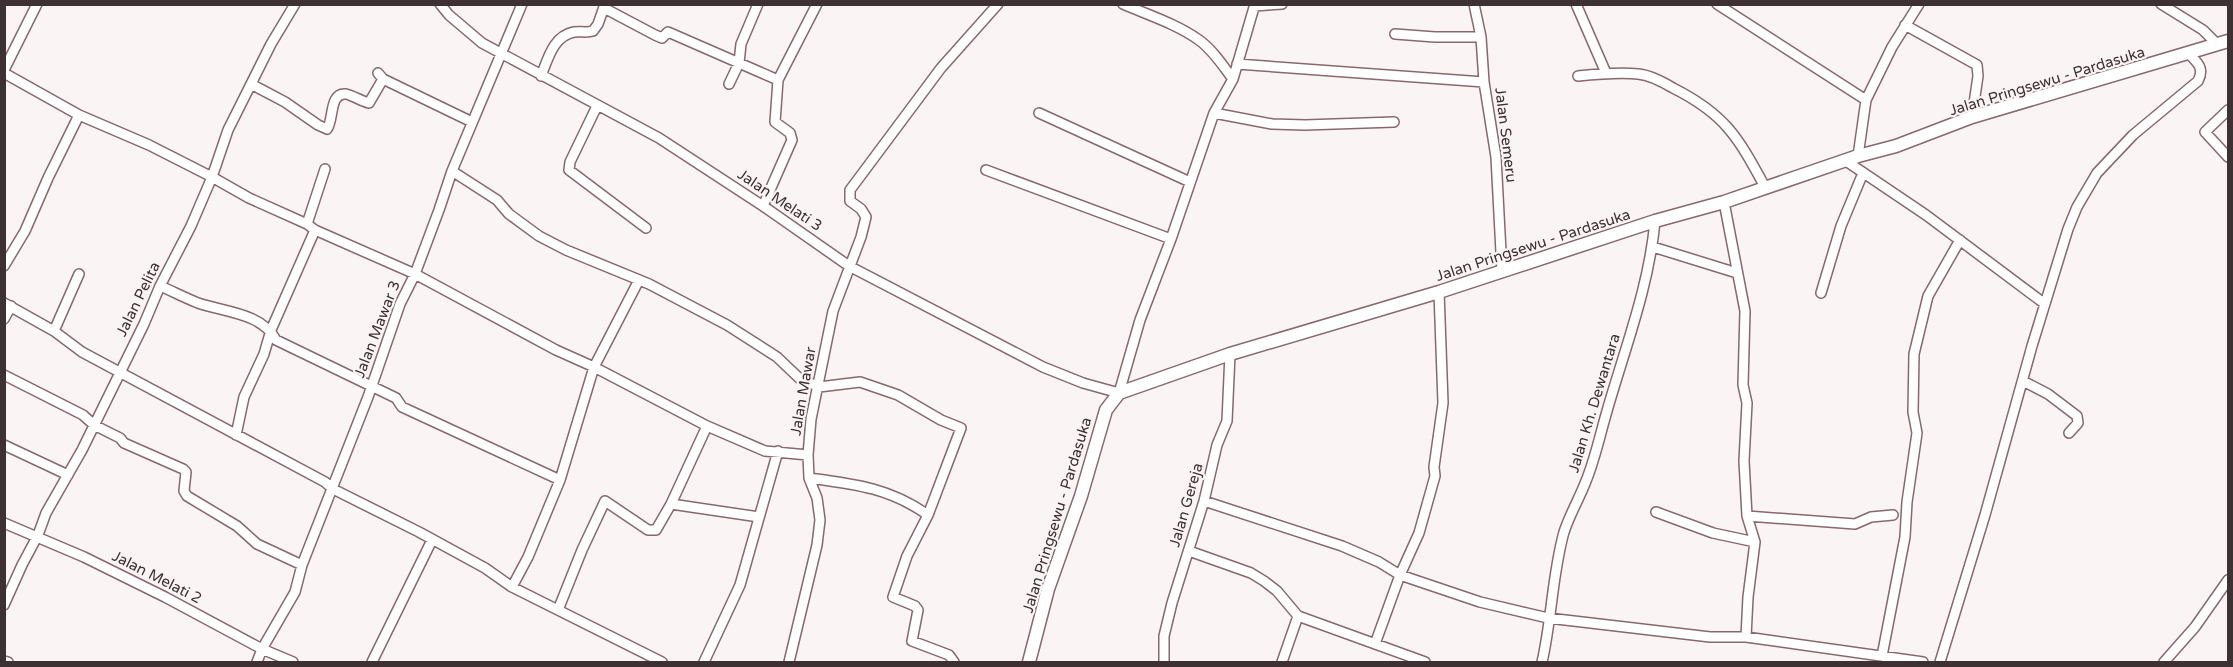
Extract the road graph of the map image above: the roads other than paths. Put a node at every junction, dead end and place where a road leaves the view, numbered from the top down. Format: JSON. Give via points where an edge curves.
{"nodes":[{"id":1,"x":295,"y":4,"type":"edge"},
{"id":2,"x":440,"y":4,"type":"edge"},
{"id":3,"x":454,"y":4,"type":"edge"},
{"id":4,"x":522,"y":4,"type":"edge"},
{"id":5,"x":758,"y":4,"type":"edge"},
{"id":6,"x":817,"y":4,"type":"edge"},
{"id":7,"x":998,"y":4,"type":"edge"},
{"id":8,"x":1123,"y":4,"type":"edge"},
{"id":9,"x":1281,"y":4,"type":"edge"},
{"id":10,"x":1474,"y":4,"type":"edge"},
{"id":11,"x":1576,"y":4,"type":"edge"},
{"id":12,"x":1717,"y":4,"type":"edge"},
{"id":13,"x":1919,"y":4,"type":"edge"},
{"id":14,"x":2161,"y":4,"type":"edge"},
{"id":15,"x":35,"y":5,"type":"edge"},
{"id":16,"x":1255,"y":5,"type":"edge"},
{"id":17,"x":604,"y":6,"type":"edge"},
{"id":18,"x":449,"y":15,"type":"junction"},
{"id":19,"x":1905,"y":25,"type":"junction"},
{"id":20,"x":1395,"y":34,"type":"dead end"},
{"id":21,"x":1481,"y":37,"type":"junction"},
{"id":22,"x":2223,"y":43,"type":"edge"},
{"id":23,"x":502,"y":53,"type":"junction"},
{"id":24,"x":2188,"y":53,"type":"junction"},
{"id":25,"x":739,"y":63,"type":"junction"},
{"id":26,"x":1237,"y":64,"type":"junction"},
{"id":27,"x":4,"y":72,"type":"edge"},
{"id":28,"x":1606,"y":73,"type":"junction"},
{"id":29,"x":541,"y":76,"type":"junction"},
{"id":30,"x":1578,"y":76,"type":"dead end"},
{"id":31,"x":1233,"y":79,"type":"junction"},
{"id":32,"x":778,"y":80,"type":"junction"},
{"id":33,"x":1484,"y":82,"type":"junction"},
{"id":34,"x":252,"y":84,"type":"junction"},
{"id":35,"x":729,"y":84,"type":"dead end"},
{"id":36,"x":1866,"y":100,"type":"junction"},
{"id":37,"x":597,"y":106,"type":"junction"},
{"id":38,"x":2229,"y":110,"type":"edge"},
{"id":39,"x":1040,"y":113,"type":"dead end"},
{"id":40,"x":1214,"y":113,"type":"junction"},
{"id":41,"x":79,"y":116,"type":"junction"},
{"id":42,"x":1972,"y":117,"type":"junction"},
{"id":43,"x":472,"y":122,"type":"junction"},
{"id":44,"x":1394,"y":122,"type":"dead end"},
{"id":45,"x":2229,"y":157,"type":"edge"},
{"id":46,"x":1852,"y":158,"type":"junction"},
{"id":47,"x":325,"y":169,"type":"dead end"},
{"id":48,"x":986,"y":170,"type":"dead end"},
{"id":49,"x":452,"y":171,"type":"junction"},
{"id":50,"x":1863,"y":173,"type":"junction"},
{"id":51,"x":212,"y":177,"type":"junction"},
{"id":52,"x":1190,"y":182,"type":"junction"},
{"id":53,"x":1766,"y":187,"type":"junction"},
{"id":54,"x":1724,"y":202,"type":"junction"},
{"id":55,"x":763,"y":206,"type":"junction"},
{"id":56,"x":1655,"y":221,"type":"junction"},
{"id":57,"x":311,"y":227,"type":"junction"},
{"id":58,"x":646,"y":228,"type":"dead end"},
{"id":59,"x":1171,"y":239,"type":"junction"},
{"id":60,"x":1960,"y":240,"type":"junction"},
{"id":61,"x":1653,"y":247,"type":"junction"},
{"id":62,"x":4,"y":266,"type":"edge"},
{"id":63,"x":849,"y":266,"type":"junction"},
{"id":64,"x":1502,"y":271,"type":"junction"},
{"id":65,"x":1737,"y":273,"type":"junction"},
{"id":66,"x":79,"y":274,"type":"dead end"},
{"id":67,"x":415,"y":274,"type":"junction"},
{"id":68,"x":639,"y":280,"type":"junction"},
{"id":69,"x":160,"y":286,"type":"junction"},
{"id":70,"x":1439,"y":292,"type":"junction"},
{"id":71,"x":1821,"y":293,"type":"dead end"},
{"id":72,"x":2045,"y":304,"type":"junction"},
{"id":73,"x":8,"y":305,"type":"edge"},
{"id":74,"x":4,"y":318,"type":"edge"},
{"id":75,"x":271,"y":330,"type":"junction"},
{"id":76,"x":54,"y":331,"type":"junction"},
{"id":77,"x":1230,"y":354,"type":"junction"},
{"id":78,"x":594,"y":367,"type":"junction"},
{"id":79,"x":119,"y":372,"type":"junction"},
{"id":80,"x":4,"y":375,"type":"edge"},
{"id":81,"x":2023,"y":381,"type":"junction"},
{"id":82,"x":370,"y":386,"type":"junction"},
{"id":83,"x":819,"y":387,"type":"junction"},
{"id":84,"x":1119,"y":393,"type":"junction"},
{"id":85,"x":94,"y":425,"type":"junction"},
{"id":86,"x":706,"y":426,"type":"junction"},
{"id":87,"x":2070,"y":433,"type":"dead end"},
{"id":88,"x":236,"y":435,"type":"junction"},
{"id":89,"x":4,"y":445,"type":"edge"},
{"id":90,"x":778,"y":451,"type":"junction"},
{"id":91,"x":808,"y":455,"type":"junction"},
{"id":92,"x":68,"y":475,"type":"junction"},
{"id":93,"x":809,"y":478,"type":"junction"},
{"id":94,"x":560,"y":480,"type":"junction"},
{"id":95,"x":333,"y":489,"type":"junction"},
{"id":96,"x":1204,"y":501,"type":"junction"},
{"id":97,"x":671,"y":504,"type":"junction"},
{"id":98,"x":1656,"y":512,"type":"dead end"},
{"id":99,"x":928,"y":515,"type":"junction"},
{"id":100,"x":1893,"y":515,"type":"dead end"},
{"id":101,"x":1747,"y":516,"type":"junction"},
{"id":102,"x":759,"y":517,"type":"junction"},
{"id":103,"x":4,"y":523,"type":"edge"},
{"id":104,"x":38,"y":536,"type":"junction"},
{"id":105,"x":432,"y":540,"type":"junction"},
{"id":106,"x":1755,"y":542,"type":"junction"},
{"id":107,"x":1189,"y":550,"type":"junction"},
{"id":108,"x":302,"y":566,"type":"junction"},
{"id":109,"x":1400,"y":575,"type":"junction"},
{"id":110,"x":2229,"y":580,"type":"edge"},
{"id":111,"x":512,"y":587,"type":"junction"},
{"id":112,"x":4,"y":605,"type":"edge"},
{"id":113,"x":558,"y":610,"type":"junction"},
{"id":114,"x":1298,"y":616,"type":"junction"},
{"id":115,"x":1548,"y":618,"type":"junction"},
{"id":116,"x":1746,"y":637,"type":"junction"},
{"id":117,"x":1375,"y":644,"type":"junction"},
{"id":118,"x":262,"y":649,"type":"junction"},
{"id":119,"x":1882,"y":656,"type":"junction"},
{"id":120,"x":1848,"y":658,"type":"edge"},
{"id":121,"x":1422,"y":662,"type":"edge"},
{"id":122,"x":257,"y":663,"type":"edge"},
{"id":123,"x":293,"y":663,"type":"edge"},
{"id":124,"x":372,"y":663,"type":"edge"},
{"id":125,"x":662,"y":663,"type":"edge"},
{"id":126,"x":704,"y":663,"type":"edge"},
{"id":127,"x":789,"y":663,"type":"edge"},
{"id":128,"x":954,"y":663,"type":"edge"},
{"id":129,"x":1029,"y":663,"type":"edge"},
{"id":130,"x":1164,"y":663,"type":"edge"},
{"id":131,"x":1282,"y":663,"type":"edge"},
{"id":132,"x":1542,"y":663,"type":"edge"},
{"id":133,"x":1923,"y":663,"type":"edge"},
{"id":134,"x":1940,"y":663,"type":"edge"},
{"id":135,"x":2164,"y":663,"type":"edge"}],
"edges":[{"from":1,"to":34,"type":"street","name":"Jalan Pelita"},
{"from":2,"to":18,"type":"street","name":"Jalan Melati 3"},
{"from":3,"to":18,"type":"street"},
{"from":4,"to":23,"type":"street","name":"Jalan Mawar 3"},
{"from":5,"to":25,"type":"street","via":[[741,44]]},
{"from":6,"to":32,"type":"street"},
{"from":7,"to":63,"type":"street","name":"Jalan Mawar","via":[[941,68],[850,190],[850,201],[866,217]]},
{"from":8,"to":31,"type":"street","via":[[1199,39]]},
{"from":9,"to":16,"type":"street"},
{"from":10,"to":21,"type":"street","name":"Jalan Semeru"},
{"from":11,"to":28,"type":"street"},
{"from":12,"to":36,"type":"street"},
{"from":13,"to":19,"type":"street"},
{"from":14,"to":22,"type":"street"},
{"from":15,"to":27,"type":"street"},
{"from":16,"to":26,"type":"street"},
{"from":17,"to":25,"type":"street","via":[[662,38],[668,32]]},
{"from":17,"to":29,"type":"street","via":[[593,31],[574,32],[554,45]]},
{"from":18,"to":23,"type":"street","name":"Jalan Melati 3","via":[[482,43]]},
{"from":19,"to":36,"type":"street"},
{"from":19,"to":42,"type":"street","via":[[1977,65]]},
{"from":20,"to":21,"type":"street"},
{"from":21,"to":33,"type":"street","name":"Jalan Semeru"},
{"from":22,"to":24,"type":"main road","name":"Jalan Pringsewu - Pardasuka"},
{"from":23,"to":29,"type":"street","name":"Jalan Melati 3"},
{"from":23,"to":43,"type":"street","name":"Jalan Mawar 3"},
{"from":24,"to":42,"type":"main road","name":"Jalan Pringsewu - Pardasuka"},
{"from":24,"to":72,"type":"street","via":[[2201,66],[2198,81],[2133,135],[2097,173],[2068,229]]},
{"from":25,"to":32,"type":"street"},
{"from":25,"to":35,"type":"street"},
{"from":26,"to":31,"type":"street"},
{"from":26,"to":33,"type":"street"},
{"from":27,"to":41,"type":"street"},
{"from":28,"to":30,"type":"street"},
{"from":28,"to":53,"type":"street","via":[[1641,74],[1694,98],[1723,120],[1742,144]]},
{"from":29,"to":37,"type":"street","name":"Jalan Melati 3"},
{"from":31,"to":40,"type":"street"},
{"from":32,"to":55,"type":"street","via":[[774,122],[790,133],[792,140]]},
{"from":33,"to":64,"type":"street","name":"Jalan Semeru","via":[[1496,157]]},
{"from":34,"to":43,"type":"street","via":[[324,129],[329,127],[334,99],[346,94],[369,103],[380,76]]},
{"from":34,"to":51,"type":"street","name":"Jalan Pelita","via":[[228,130]]},
{"from":36,"to":46,"type":"street"},
{"from":37,"to":55,"type":"street","name":"Jalan Melati 3","via":[[675,147]]},
{"from":37,"to":58,"type":"street","via":[[569,170]]},
{"from":38,"to":45,"type":"street","via":[[2205,132]]},
{"from":39,"to":52,"type":"street"},
{"from":40,"to":44,"type":"street","via":[[1272,124]]},
{"from":40,"to":52,"type":"street"},
{"from":41,"to":51,"type":"street","via":[[122,132]]},
{"from":41,"to":62,"type":"street","via":[[25,231]]},
{"from":42,"to":46,"type":"main road","name":"Jalan Pringsewu - Pardasuka"},
{"from":43,"to":49,"type":"street","name":"Jalan Mawar 3"},
{"from":46,"to":50,"type":"street"},
{"from":46,"to":53,"type":"main road","name":"Jalan Pringsewu - Pardasuka"},
{"from":47,"to":57,"type":"street"},
{"from":48,"to":59,"type":"street"},
{"from":49,"to":67,"type":"street","name":"Jalan Mawar 3"},
{"from":49,"to":68,"type":"street","via":[[497,200],[539,236]]},
{"from":50,"to":60,"type":"street"},
{"from":50,"to":71,"type":"street","via":[[1841,226]]},
{"from":51,"to":57,"type":"street"},
{"from":51,"to":69,"type":"street","name":"Jalan Pelita"},
{"from":52,"to":59,"type":"street"},
{"from":53,"to":54,"type":"main road","name":"Jalan Pringsewu - Pardasuka"},
{"from":54,"to":56,"type":"main road","name":"Jalan Pringsewu - Pardasuka"},
{"from":54,"to":65,"type":"street"},
{"from":55,"to":63,"type":"street","name":"Jalan Melati 3"},
{"from":56,"to":61,"type":"street","name":"Jalan Kh. Dewantara"},
{"from":56,"to":64,"type":"main road","name":"Jalan Pringsewu - Pardasuka"},
{"from":57,"to":67,"type":"street"},
{"from":57,"to":75,"type":"street"},
{"from":59,"to":84,"type":"street","via":[[1140,320]]},
{"from":60,"to":72,"type":"street"},
{"from":60,"to":119,"type":"street","via":[[1928,296],[1914,354],[1913,412],[1917,433],[1905,537]]},
{"from":61,"to":65,"type":"street"},
{"from":61,"to":115,"type":"street","name":"Jalan Kh. Dewantara","via":[[1599,443],[1564,533]]},
{"from":63,"to":83,"type":"street","name":"Jalan Mawar","via":[[833,311]]},
{"from":63,"to":84,"type":"street","name":"Jalan Melati 3","via":[[1043,367]]},
{"from":64,"to":70,"type":"main road","name":"Jalan Pringsewu - Pardasuka"},
{"from":65,"to":101,"type":"street","via":[[1745,311]]},
{"from":66,"to":76,"type":"street"},
{"from":67,"to":78,"type":"street"},
{"from":67,"to":82,"type":"street","name":"Jalan Mawar 3"},
{"from":68,"to":78,"type":"street"},
{"from":68,"to":83,"type":"street","via":[[727,324],[777,357],[799,378]]},
{"from":69,"to":75,"type":"street","via":[[253,319]]},
{"from":69,"to":79,"type":"street","name":"Jalan Pelita"},
{"from":70,"to":77,"type":"main road","name":"Jalan Pringsewu - Pardasuka"},
{"from":70,"to":109,"type":"street","via":[[1443,403],[1435,476],[1419,533]]},
{"from":72,"to":81,"type":"street"},
{"from":73,"to":74,"type":"street"},
{"from":73,"to":76,"type":"street"},
{"from":75,"to":82,"type":"street","via":[[276,340],[286,346]]},
{"from":75,"to":88,"type":"street","via":[[244,397]]},
{"from":76,"to":79,"type":"street"},
{"from":77,"to":84,"type":"main road","name":"Jalan Pringsewu - Pardasuka"},
{"from":77,"to":96,"type":"street","name":"Jalan Gereja","via":[[1227,421]]},
{"from":78,"to":86,"type":"street"},
{"from":78,"to":94,"type":"street"},
{"from":79,"to":85,"type":"street","name":"Jalan Pelita"},
{"from":79,"to":88,"type":"street"},
{"from":80,"to":85,"type":"street","via":[[83,415]]},
{"from":81,"to":87,"type":"street","via":[[2077,416],[2078,423]]},
{"from":81,"to":134,"type":"street"},
{"from":82,"to":94,"type":"street","via":[[397,399],[405,409]]},
{"from":82,"to":95,"type":"street","name":"Jalan Mawar 3"},
{"from":83,"to":91,"type":"street","name":"Jalan Mawar"},
{"from":83,"to":99,"type":"street","via":[[860,382],[898,395],[961,428]]},
{"from":84,"to":129,"type":"main road","name":"Jalan Pringsewu - Pardasuka","via":[[1106,410],[1048,589]]},
{"from":85,"to":92,"type":"street","name":"Jalan Pelita"},
{"from":85,"to":108,"type":"street","via":[[186,472],[187,496],[237,526],[257,544]]},
{"from":86,"to":90,"type":"street","via":[[765,451]]},
{"from":86,"to":97,"type":"street"},
{"from":88,"to":95,"type":"street"},
{"from":89,"to":92,"type":"street"},
{"from":90,"to":91,"type":"street"},
{"from":90,"to":102,"type":"street"},
{"from":91,"to":93,"type":"street","name":"Jalan Mawar"},
{"from":92,"to":104,"type":"street","name":"Jalan Pelita"},
{"from":93,"to":99,"type":"street","via":[[882,490]]},
{"from":93,"to":127,"type":"street","name":"Jalan Mawar","via":[[820,520]]},
{"from":94,"to":111,"type":"street"},
{"from":95,"to":105,"type":"street"},
{"from":95,"to":108,"type":"street","name":"Jalan Mawar 3"},
{"from":96,"to":107,"type":"street","name":"Jalan Gereja"},
{"from":96,"to":109,"type":"street","via":[[1342,546]]},
{"from":97,"to":102,"type":"street"},
{"from":97,"to":113,"type":"street","via":[[656,530],[648,530],[605,501]]},
{"from":98,"to":106,"type":"street","via":[[1713,533]]},
{"from":99,"to":128,"type":"street","via":[[907,556],[893,597],[918,610],[912,640],[949,655]]},
{"from":100,"to":101,"type":"street","via":[[1871,517],[1855,524]]},
{"from":101,"to":106,"type":"street"},
{"from":102,"to":126,"type":"street","via":[[740,585]]},
{"from":103,"to":104,"type":"street","name":"Jalan Melati 2"},
{"from":104,"to":112,"type":"street","name":"Jalan Pelita"},
{"from":104,"to":118,"type":"street","name":"Jalan Melati 2"},
{"from":105,"to":111,"type":"street"},
{"from":105,"to":124,"type":"street"},
{"from":106,"to":116,"type":"street"},
{"from":107,"to":114,"type":"street","via":[[1251,573],[1277,591]]},
{"from":107,"to":130,"type":"street","name":"Jalan Gereja","via":[[1164,636]]},
{"from":108,"to":118,"type":"street","name":"Jalan Mawar 3","via":[[295,592]]},
{"from":109,"to":115,"type":"street","via":[[1480,602]]},
{"from":109,"to":117,"type":"street"},
{"from":110,"to":135,"type":"street"},
{"from":111,"to":113,"type":"street"},
{"from":113,"to":125,"type":"street"},
{"from":114,"to":117,"type":"street"},
{"from":114,"to":131,"type":"street"},
{"from":115,"to":116,"type":"street","via":[[1710,637]]},
{"from":115,"to":132,"type":"street","name":"Jalan Kh. Dewantara"},
{"from":116,"to":120,"type":"street"},
{"from":117,"to":121,"type":"street"},
{"from":118,"to":122,"type":"street","name":"Jalan Mawar 3"},
{"from":118,"to":123,"type":"street","name":"Jalan Melati 2"},
{"from":119,"to":120,"type":"street"},
{"from":119,"to":133,"type":"street"}]}
